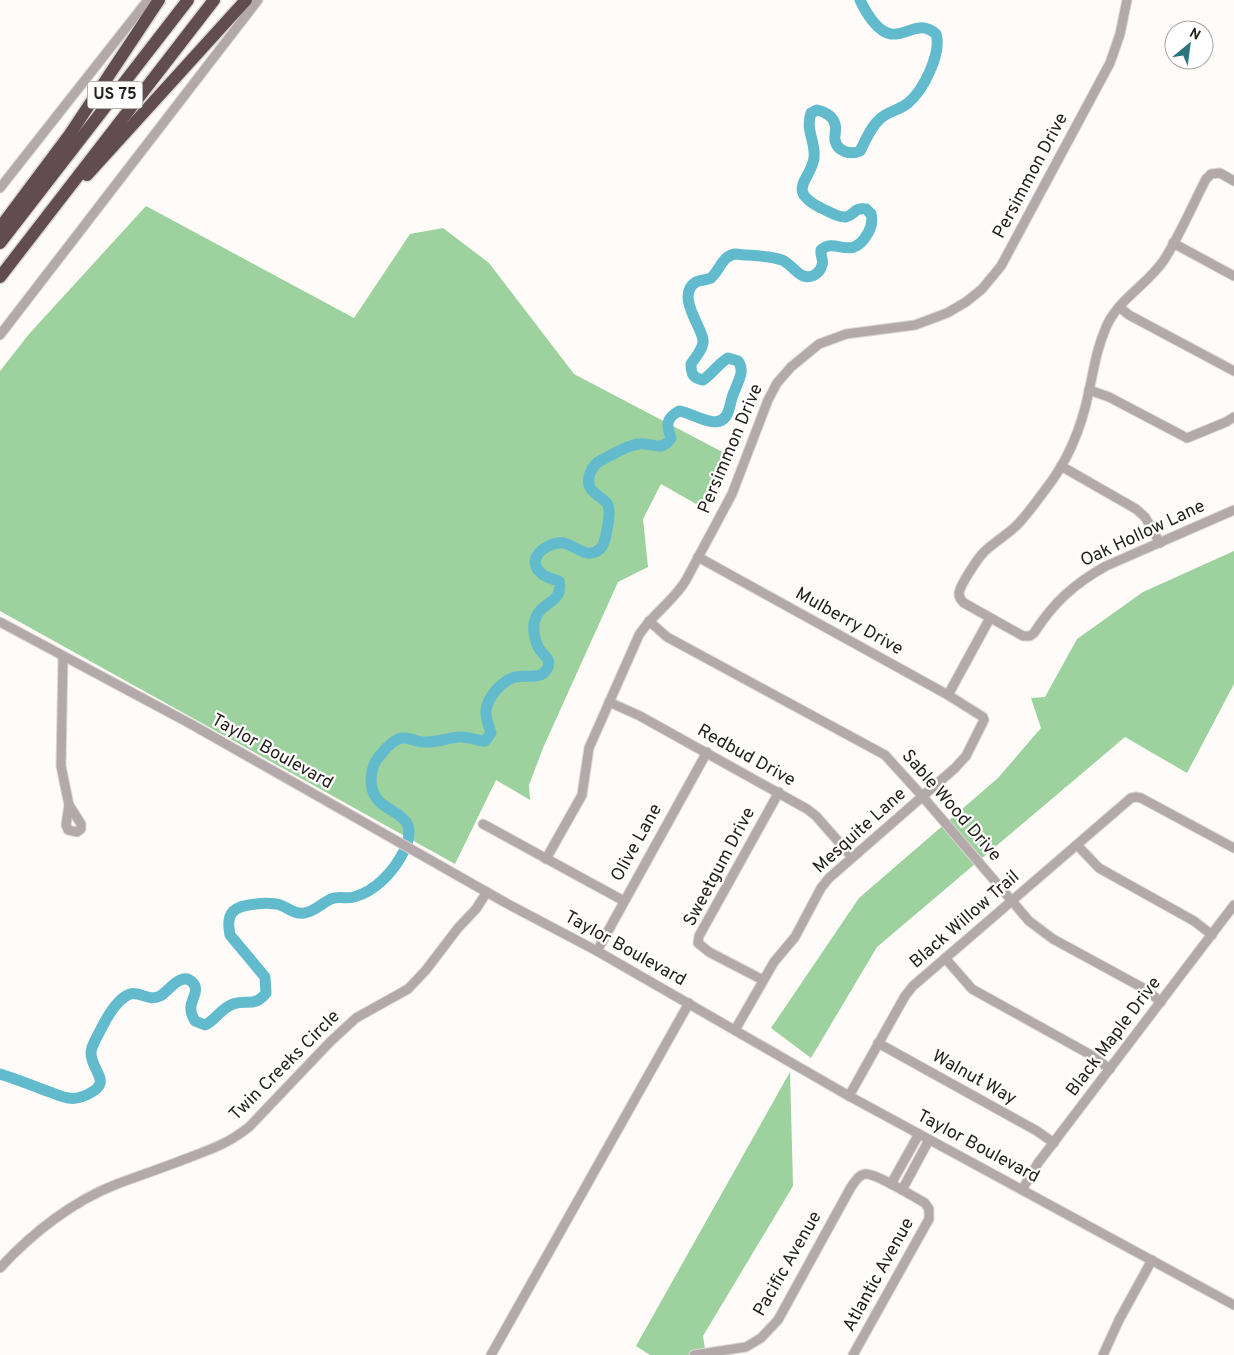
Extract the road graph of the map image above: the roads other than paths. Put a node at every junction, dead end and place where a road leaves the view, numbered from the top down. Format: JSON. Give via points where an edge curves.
{"nodes":[{"id":1,"x":148,"y":0,"type":"edge"},
{"id":2,"x":159,"y":0,"type":"edge"},
{"id":3,"x":188,"y":0,"type":"edge"},
{"id":4,"x":214,"y":0,"type":"edge"},
{"id":5,"x":246,"y":0,"type":"edge"},
{"id":6,"x":258,"y":0,"type":"edge"},
{"id":7,"x":1127,"y":0,"type":"edge"},
{"id":8,"x":1234,"y":181,"type":"edge"},
{"id":9,"x":72,"y":183,"type":"junction"},
{"id":10,"x":0,"y":188,"type":"edge"},
{"id":11,"x":0,"y":232,"type":"edge"},
{"id":12,"x":0,"y":243,"type":"edge"},
{"id":13,"x":1173,"y":243,"type":"junction"},
{"id":14,"x":1234,"y":276,"type":"edge"},
{"id":15,"x":0,"y":277,"type":"edge"},
{"id":16,"x":1119,"y":307,"type":"junction"},
{"id":17,"x":0,"y":335,"type":"edge"},
{"id":18,"x":1234,"y":371,"type":"edge"},
{"id":19,"x":1089,"y":390,"type":"junction"},
{"id":20,"x":1234,"y":417,"type":"edge"},
{"id":21,"x":1061,"y":466,"type":"junction"},
{"id":22,"x":1234,"y":510,"type":"edge"},
{"id":23,"x":1160,"y":543,"type":"junction"},
{"id":24,"x":698,"y":557,"type":"junction"},
{"id":25,"x":990,"y":618,"type":"junction"},
{"id":26,"x":649,"y":621,"type":"junction"},
{"id":27,"x":0,"y":622,"type":"edge"},
{"id":28,"x":63,"y":656,"type":"junction"},
{"id":29,"x":948,"y":696,"type":"junction"},
{"id":30,"x":609,"y":702,"type":"junction"},
{"id":31,"x":983,"y":716,"type":"joint"},
{"id":32,"x":706,"y":752,"type":"junction"},
{"id":33,"x":779,"y":792,"type":"junction"},
{"id":34,"x":923,"y":797,"type":"junction"},
{"id":35,"x":69,"y":805,"type":"dead end"},
{"id":36,"x":483,"y":824,"type":"dead end"},
{"id":37,"x":1077,"y":845,"type":"junction"},
{"id":38,"x":1234,"y":848,"type":"edge"},
{"id":39,"x":852,"y":857,"type":"junction"},
{"id":40,"x":546,"y":859,"type":"junction"},
{"id":41,"x":487,"y":892,"type":"junction"},
{"id":42,"x":624,"y":901,"type":"junction"},
{"id":43,"x":1012,"y":901,"type":"junction"},
{"id":44,"x":1234,"y":905,"type":"edge"},
{"id":45,"x":1212,"y":935,"type":"junction"},
{"id":46,"x":597,"y":951,"type":"junction"},
{"id":47,"x":945,"y":958,"type":"junction"},
{"id":48,"x":763,"y":980,"type":"junction"},
{"id":49,"x":1161,"y":1002,"type":"junction"},
{"id":50,"x":689,"y":1003,"type":"junction"},
{"id":51,"x":735,"y":1030,"type":"junction"},
{"id":52,"x":878,"y":1043,"type":"junction"},
{"id":53,"x":1110,"y":1069,"type":"junction"},
{"id":54,"x":849,"y":1096,"type":"junction"},
{"id":55,"x":919,"y":1134,"type":"junction"},
{"id":56,"x":929,"y":1140,"type":"junction"},
{"id":57,"x":1054,"y":1143,"type":"junction"},
{"id":58,"x":891,"y":1184,"type":"junction"},
{"id":59,"x":902,"y":1190,"type":"junction"},
{"id":60,"x":1022,"y":1190,"type":"junction"},
{"id":61,"x":1152,"y":1260,"type":"junction"},
{"id":62,"x":0,"y":1268,"type":"edge"},
{"id":63,"x":1234,"y":1306,"type":"edge"},
{"id":64,"x":747,"y":1351,"type":"edge"},
{"id":65,"x":491,"y":1355,"type":"edge"},
{"id":66,"x":694,"y":1355,"type":"edge"},
{"id":67,"x":853,"y":1355,"type":"edge"},
{"id":68,"x":1104,"y":1355,"type":"edge"}],
"edges":[{"from":1,"to":10,"type":"street"},
{"from":2,"to":11,"type":"highway"},
{"from":3,"to":12,"type":"highway","number":"US 75"},
{"from":4,"to":9,"type":"highway","number":"US 75"},
{"from":5,"to":9,"type":"highway","via":[[84,179]]},
{"from":6,"to":17,"type":"street"},
{"from":7,"to":24,"type":"street","name":"Persimmon Drive","via":[[1110,63],[1001,266],[982,289],[947,313],[915,325],[846,334],[819,344],[790,366],[768,400],[732,494]]},
{"from":8,"to":13,"type":"street","via":[[1220,173],[1211,174],[1206,179]]},
{"from":9,"to":15,"type":"highway","number":"US 75"},
{"from":13,"to":14,"type":"street"},
{"from":13,"to":16,"type":"street","via":[[1151,276]]},
{"from":16,"to":18,"type":"street"},
{"from":16,"to":19,"type":"street","via":[[1099,344]]},
{"from":19,"to":20,"type":"street","via":[[1110,397],[1186,438]]},
{"from":19,"to":21,"type":"street","via":[[1075,439]]},
{"from":21,"to":23,"type":"street","via":[[1136,509]]},
{"from":21,"to":25,"type":"street","via":[[1018,524],[974,564],[959,592],[964,603]]},
{"from":22,"to":23,"type":"street","name":"Oak Hollow Lane"},
{"from":23,"to":25,"type":"street","name":"Oak Hollow Lane","via":[[1086,577],[1056,602],[1030,636],[1023,636]]},
{"from":24,"to":26,"type":"street","name":"Persimmon Drive","via":[[680,590]]},
{"from":24,"to":29,"type":"street","name":"Mulberry Drive"},
{"from":25,"to":29,"type":"street"},
{"from":26,"to":30,"type":"street","name":"Persimmon Drive","via":[[639,635]]},
{"from":26,"to":34,"type":"street","name":"Sable Wood Drive","via":[[667,637],[885,755]]},
{"from":27,"to":28,"type":"street","name":"Taylor Boulevard"},
{"from":28,"to":35,"type":"street","via":[[61,766]]},
{"from":28,"to":41,"type":"street","name":"Taylor Boulevard"},
{"from":29,"to":31,"type":"street","name":"Mulberry Drive"},
{"from":30,"to":32,"type":"street","name":"Redbud Drive"},
{"from":30,"to":40,"type":"street","name":"Persimmon Drive","via":[[589,748],[582,795]]},
{"from":31,"to":34,"type":"street","name":"Mesquite Lane","via":[[983,725],[966,756]]},
{"from":32,"to":33,"type":"street","name":"Redbud Drive"},
{"from":32,"to":42,"type":"street","name":"Olive Lane"},
{"from":33,"to":39,"type":"street","name":"Redbud Drive","via":[[816,816]]},
{"from":33,"to":48,"type":"street","name":"Sweetgum Drive","via":[[698,943]]},
{"from":34,"to":39,"type":"street","name":"Mesquite Lane"},
{"from":34,"to":43,"type":"street","name":"Sable Wood Drive"},
{"from":36,"to":40,"type":"street"},
{"from":37,"to":38,"type":"street","name":"Black Willow Trail","via":[[1136,797]]},
{"from":37,"to":43,"type":"street","name":"Black Willow Trail"},
{"from":37,"to":45,"type":"street","via":[[1099,868],[1194,921]]},
{"from":39,"to":48,"type":"street","name":"Mesquite Lane","via":[[821,888],[795,937]]},
{"from":40,"to":42,"type":"street"},
{"from":41,"to":46,"type":"street","name":"Taylor Boulevard"},
{"from":41,"to":62,"type":"street","name":"Twin Creeks Circle","via":[[408,989],[356,1018],[236,1138],[92,1196],[41,1230]]},
{"from":42,"to":46,"type":"street","name":"Olive Lane"},
{"from":43,"to":47,"type":"street","name":"Black Willow Trail"},
{"from":43,"to":49,"type":"street","name":"Sable Wood Drive","via":[[1041,931],[1145,989]]},
{"from":44,"to":45,"type":"street","name":"Black Maple Drive"},
{"from":45,"to":49,"type":"street","name":"Black Maple Drive"},
{"from":46,"to":50,"type":"street","name":"Taylor Boulevard"},
{"from":47,"to":52,"type":"street","name":"Black Willow Trail","via":[[905,996]]},
{"from":47,"to":53,"type":"street","via":[[972,989],[1091,1055]]},
{"from":48,"to":51,"type":"street","name":"Mesquite Lane"},
{"from":49,"to":53,"type":"street","name":"Black Maple Drive"},
{"from":50,"to":51,"type":"street","name":"Taylor Boulevard"},
{"from":50,"to":65,"type":"street"},
{"from":51,"to":54,"type":"street","name":"Taylor Boulevard"},
{"from":52,"to":54,"type":"street","name":"Black Willow Trail"},
{"from":52,"to":57,"type":"street","name":"Walnut Way"},
{"from":53,"to":57,"type":"street","name":"Black Maple Drive"},
{"from":54,"to":55,"type":"street","name":"Taylor Boulevard"},
{"from":55,"to":56,"type":"street","name":"Taylor Boulevard"},
{"from":55,"to":58,"type":"street"},
{"from":56,"to":59,"type":"street"},
{"from":56,"to":60,"type":"street","name":"Taylor Boulevard"},
{"from":57,"to":60,"type":"street","name":"Black Maple Drive","via":[[1038,1162]]},
{"from":58,"to":59,"type":"street"},
{"from":58,"to":64,"type":"street","name":"Pacific Avenue","via":[[874,1174],[859,1176],[778,1320]]},
{"from":59,"to":67,"type":"street","name":"Atlantic Avenue","via":[[924,1202],[930,1209],[929,1219]]},
{"from":60,"to":61,"type":"street","name":"Taylor Boulevard"},
{"from":61,"to":63,"type":"street","name":"Taylor Boulevard"},
{"from":61,"to":68,"type":"street"},
{"from":64,"to":66,"type":"street","name":"Pacific Avenue"}]}
